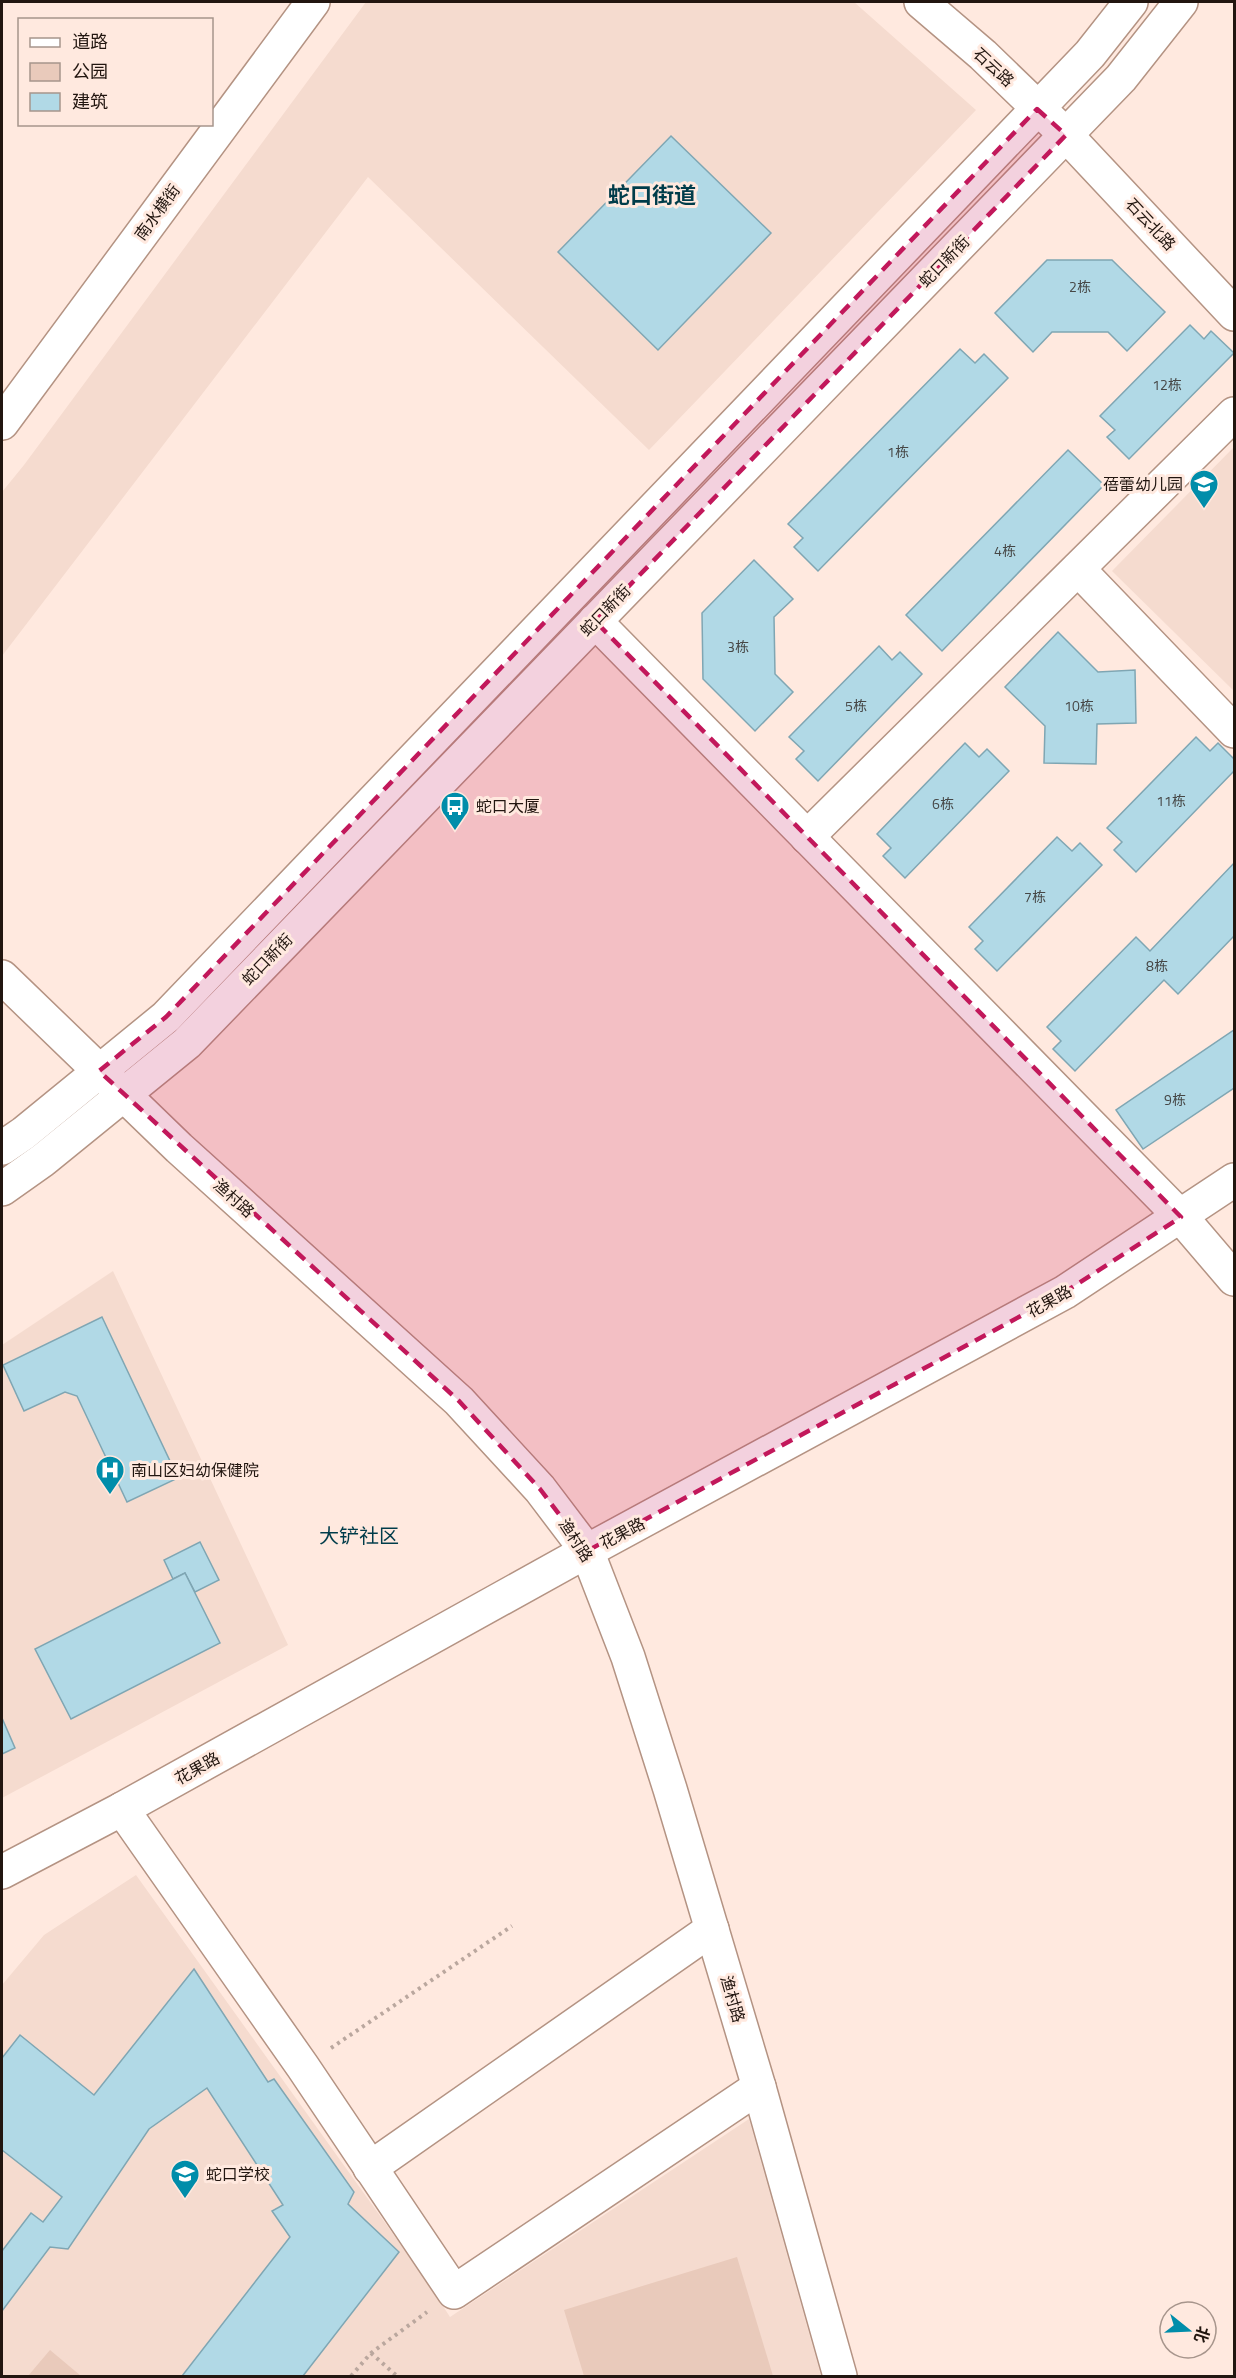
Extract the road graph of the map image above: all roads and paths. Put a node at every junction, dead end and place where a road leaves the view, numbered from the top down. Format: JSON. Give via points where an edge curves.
{"nodes":[{"id":1,"x":313,"y":2,"type":"edge"},
{"id":2,"x":921,"y":2,"type":"edge"},
{"id":3,"x":1131,"y":2,"type":"edge"},
{"id":4,"x":1181,"y":2,"type":"edge"},
{"id":5,"x":1037,"y":109,"type":"junction"},
{"id":6,"x":1066,"y":135,"type":"junction"},
{"id":7,"x":1234,"y":314,"type":"edge"},
{"id":8,"x":1234,"y":414,"type":"edge"},
{"id":9,"x":2,"y":423,"type":"edge"},
{"id":10,"x":1078,"y":569,"type":"junction"},
{"id":11,"x":595,"y":621,"type":"junction"},
{"id":12,"x":1234,"y":731,"type":"edge"},
{"id":13,"x":807,"y":837,"type":"junction"},
{"id":14,"x":2,"y":976,"type":"edge"},
{"id":15,"x":99,"y":1071,"type":"junction"},
{"id":16,"x":123,"y":1095,"type":"junction"},
{"id":17,"x":2,"y":1148,"type":"edge"},
{"id":18,"x":1234,"y":1180,"type":"edge"},
{"id":19,"x":2,"y":1189,"type":"edge"},
{"id":20,"x":1181,"y":1217,"type":"junction"},
{"id":21,"x":1234,"y":1279,"type":"edge"},
{"id":22,"x":587,"y":1551,"type":"junction"},
{"id":23,"x":122,"y":1809,"type":"junction"},
{"id":24,"x":2,"y":1872,"type":"edge"},
{"id":25,"x":512,"y":1926,"type":"dead end"},
{"id":26,"x":712,"y":1929,"type":"junction"},
{"id":27,"x":303,"y":2067,"type":"junction"},
{"id":28,"x":759,"y":2087,"type":"junction"},
{"id":29,"x":370,"y":2168,"type":"junction"},
{"id":30,"x":454,"y":2292,"type":"junction"},
{"id":31,"x":371,"y":2353,"type":"junction"},
{"id":32,"x":351,"y":2376,"type":"edge"},
{"id":33,"x":397,"y":2376,"type":"edge"},
{"id":34,"x":840,"y":2376,"type":"edge"}],
"edges":[{"from":1,"to":9,"type":"street","name":"南水横街"},
{"from":2,"to":5,"type":"street","name":"石云路"},
{"from":3,"to":5,"type":"street","name":"蛇口新街","via":[[1090,54]]},
{"from":4,"to":6,"type":"street","name":"蛇口新街","via":[[1121,78]]},
{"from":5,"to":6,"type":"street","name":"石云路"},
{"from":5,"to":15,"type":"street","name":"蛇口新街","via":[[166,1017]]},
{"from":6,"to":7,"type":"street","name":"石云北路"},
{"from":6,"to":11,"type":"street","name":"蛇口新街"},
{"from":8,"to":10,"type":"street"},
{"from":10,"to":12,"type":"street"},
{"from":10,"to":13,"type":"street"},
{"from":11,"to":13,"type":"street"},
{"from":11,"to":16,"type":"street","name":"蛇口新街","via":[[186,1043]]},
{"from":13,"to":20,"type":"street"},
{"from":14,"to":15,"type":"street","name":"渔村路"},
{"from":15,"to":16,"type":"street","name":"渔村路"},
{"from":15,"to":17,"type":"street","name":"蛇口新街"},
{"from":16,"to":19,"type":"street","name":"蛇口新街"},
{"from":16,"to":22,"type":"street","name":"渔村路","via":[[459,1401],[540,1489]]},
{"from":18,"to":20,"type":"street","name":"花果路"},
{"from":20,"to":21,"type":"street"},
{"from":20,"to":22,"type":"street","name":"花果路","via":[[1065,1292]]},
{"from":22,"to":23,"type":"street","name":"花果路"},
{"from":22,"to":26,"type":"street","name":"渔村路","via":[[628,1657]]},
{"from":23,"to":24,"type":"street","name":"花果路"},
{"from":23,"to":27,"type":"street"},
{"from":25,"to":27,"type":"path"},
{"from":26,"to":28,"type":"street","name":"渔村路"},
{"from":26,"to":29,"type":"street"},
{"from":27,"to":29,"type":"street"},
{"from":28,"to":30,"type":"street"},
{"from":28,"to":34,"type":"street","name":"渔村路"},
{"from":29,"to":30,"type":"street"},
{"from":30,"to":31,"type":"path"},
{"from":31,"to":32,"type":"path"},
{"from":31,"to":33,"type":"path"}]}
